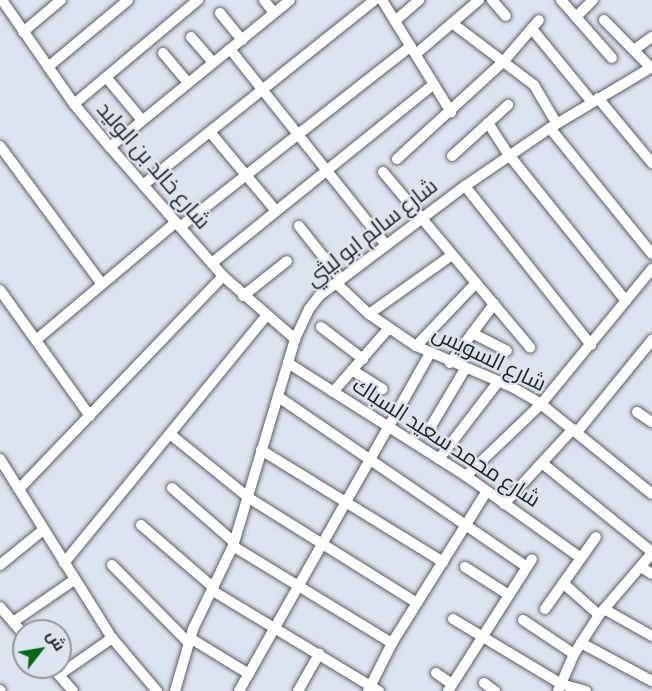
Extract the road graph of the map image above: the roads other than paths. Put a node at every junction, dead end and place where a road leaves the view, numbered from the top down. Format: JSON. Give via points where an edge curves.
{"nodes":[{"id":1,"x":2,"y":0,"type":"edge"},
{"id":2,"x":61,"y":0,"type":"edge"},
{"id":3,"x":128,"y":0,"type":"edge"},
{"id":4,"x":198,"y":0,"type":"edge"},
{"id":5,"x":264,"y":0,"type":"edge"},
{"id":6,"x":290,"y":0,"type":"edge"},
{"id":7,"x":375,"y":0,"type":"edge"},
{"id":8,"x":382,"y":0,"type":"edge"},
{"id":9,"x":419,"y":0,"type":"edge"},
{"id":10,"x":479,"y":0,"type":"edge"},
{"id":11,"x":492,"y":0,"type":"edge"},
{"id":12,"x":561,"y":0,"type":"edge"},
{"id":13,"x":593,"y":0,"type":"edge"},
{"id":14,"x":220,"y":13,"type":"dead end"},
{"id":15,"x":274,"y":13,"type":"junction"},
{"id":16,"x":506,"y":16,"type":"dead end"},
{"id":17,"x":576,"y":17,"type":"junction"},
{"id":18,"x":604,"y":20,"type":"dead end"},
{"id":19,"x":395,"y":21,"type":"junction"},
{"id":20,"x":452,"y":23,"type":"junction"},
{"id":21,"x":23,"y":32,"type":"junction"},
{"id":22,"x":191,"y":37,"type":"dead end"},
{"id":23,"x":652,"y":37,"type":"edge"},
{"id":24,"x":242,"y":40,"type":"junction"},
{"id":25,"x":230,"y":49,"type":"junction"},
{"id":26,"x":413,"y":50,"type":"junction"},
{"id":27,"x":634,"y":50,"type":"junction"},
{"id":28,"x":163,"y":53,"type":"dead end"},
{"id":29,"x":612,"y":57,"type":"dead end"},
{"id":30,"x":213,"y":62,"type":"junction"},
{"id":31,"x":503,"y":62,"type":"junction"},
{"id":32,"x":48,"y":67,"type":"junction"},
{"id":33,"x":650,"y":72,"type":"edge"},
{"id":34,"x":106,"y":77,"type":"junction"},
{"id":35,"x":188,"y":83,"type":"junction"},
{"id":36,"x":434,"y":84,"type":"junction"},
{"id":37,"x":263,"y":89,"type":"junction"},
{"id":38,"x":595,"y":100,"type":"junction"},
{"id":39,"x":74,"y":104,"type":"junction"},
{"id":40,"x":507,"y":105,"type":"dead end"},
{"id":41,"x":451,"y":112,"type":"junction"},
{"id":42,"x":142,"y":120,"type":"junction"},
{"id":43,"x":488,"y":123,"type":"junction"},
{"id":44,"x":553,"y":126,"type":"junction"},
{"id":45,"x":210,"y":132,"type":"junction"},
{"id":46,"x":298,"y":134,"type":"junction"},
{"id":47,"x":0,"y":146,"type":"edge"},
{"id":48,"x":110,"y":147,"type":"junction"},
{"id":49,"x":508,"y":155,"type":"junction"},
{"id":50,"x":452,"y":156,"type":"dead end"},
{"id":51,"x":397,"y":159,"type":"dead end"},
{"id":52,"x":652,"y":163,"type":"edge"},
{"id":53,"x":327,"y":170,"type":"junction"},
{"id":54,"x":383,"y":172,"type":"dead end"},
{"id":55,"x":246,"y":175,"type":"junction"},
{"id":56,"x":143,"y":184,"type":"junction"},
{"id":57,"x":465,"y":186,"type":"junction"},
{"id":58,"x":276,"y":211,"type":"junction"},
{"id":59,"x":421,"y":218,"type":"junction"},
{"id":60,"x":178,"y":225,"type":"junction"},
{"id":61,"x":299,"y":226,"type":"dead end"},
{"id":62,"x":386,"y":245,"type":"junction"},
{"id":63,"x":652,"y":254,"type":"edge"},
{"id":64,"x":452,"y":255,"type":"junction"},
{"id":65,"x":286,"y":261,"type":"dead end"},
{"id":66,"x":212,"y":263,"type":"junction"},
{"id":67,"x":651,"y":274,"type":"edge"},
{"id":68,"x":223,"y":276,"type":"junction"},
{"id":69,"x":338,"y":281,"type":"junction"},
{"id":70,"x":101,"y":283,"type":"junction"},
{"id":71,"x":476,"y":283,"type":"junction"},
{"id":72,"x":0,"y":290,"type":"edge"},
{"id":73,"x":243,"y":296,"type":"junction"},
{"id":74,"x":626,"y":301,"type":"junction"},
{"id":75,"x":494,"y":304,"type":"junction"},
{"id":76,"x":369,"y":315,"type":"junction"},
{"id":77,"x":266,"y":316,"type":"junction"},
{"id":78,"x":321,"y":327,"type":"dead end"},
{"id":79,"x":390,"y":328,"type":"junction"},
{"id":80,"x":472,"y":333,"type":"junction"},
{"id":81,"x":295,"y":339,"type":"junction"},
{"id":82,"x":36,"y":340,"type":"junction"},
{"id":83,"x":652,"y":340,"type":"edge"},
{"id":84,"x":591,"y":345,"type":"junction"},
{"id":85,"x":416,"y":346,"type":"junction"},
{"id":86,"x":530,"y":347,"type":"dead end"},
{"id":87,"x":507,"y":351,"type":"dead end"},
{"id":88,"x":430,"y":353,"type":"junction"},
{"id":89,"x":363,"y":358,"type":"junction"},
{"id":90,"x":288,"y":363,"type":"junction"},
{"id":91,"x":450,"y":363,"type":"junction"},
{"id":92,"x":465,"y":369,"type":"junction"},
{"id":93,"x":352,"y":370,"type":"junction"},
{"id":94,"x":498,"y":382,"type":"junction"},
{"id":95,"x":381,"y":389,"type":"dead end"},
{"id":96,"x":333,"y":392,"type":"junction"},
{"id":97,"x":280,"y":398,"type":"junction"},
{"id":98,"x":541,"y":404,"type":"junction"},
{"id":99,"x":637,"y":412,"type":"dead end"},
{"id":100,"x":90,"y":416,"type":"junction"},
{"id":101,"x":652,"y":422,"type":"edge"},
{"id":102,"x":389,"y":427,"type":"junction"},
{"id":103,"x":430,"y":428,"type":"dead end"},
{"id":104,"x":575,"y":431,"type":"junction"},
{"id":105,"x":170,"y":434,"type":"junction"},
{"id":106,"x":261,"y":450,"type":"junction"},
{"id":107,"x":439,"y":459,"type":"junction"},
{"id":108,"x":370,"y":460,"type":"junction"},
{"id":109,"x":542,"y":463,"type":"junction"},
{"id":110,"x":1,"y":464,"type":"edge"},
{"id":111,"x":466,"y":476,"type":"junction"},
{"id":112,"x":172,"y":488,"type":"dead end"},
{"id":113,"x":20,"y":489,"type":"junction"},
{"id":114,"x":487,"y":491,"type":"junction"},
{"id":115,"x":652,"y":494,"type":"edge"},
{"id":116,"x":249,"y":498,"type":"junction"},
{"id":117,"x":346,"y":502,"type":"junction"},
{"id":118,"x":504,"y":504,"type":"junction"},
{"id":119,"x":141,"y":525,"type":"dead end"},
{"id":120,"x":466,"y":525,"type":"junction"},
{"id":121,"x":44,"y":530,"type":"junction"},
{"id":122,"x":596,"y":537,"type":"dead end"},
{"id":123,"x":234,"y":544,"type":"junction"},
{"id":124,"x":322,"y":544,"type":"junction"},
{"id":125,"x":652,"y":552,"type":"edge"},
{"id":126,"x":581,"y":558,"type":"junction"},
{"id":127,"x":443,"y":562,"type":"junction"},
{"id":128,"x":64,"y":563,"type":"junction"},
{"id":129,"x":0,"y":565,"type":"edge"},
{"id":130,"x":112,"y":565,"type":"dead end"},
{"id":131,"x":465,"y":567,"type":"dead end"},
{"id":132,"x":641,"y":567,"type":"junction"},
{"id":133,"x":652,"y":574,"type":"edge"},
{"id":134,"x":74,"y":580,"type":"junction"},
{"id":135,"x":563,"y":584,"type":"junction"},
{"id":136,"x":299,"y":586,"type":"junction"},
{"id":137,"x":213,"y":590,"type":"junction"},
{"id":138,"x":509,"y":595,"type":"junction"},
{"id":139,"x":417,"y":603,"type":"junction"},
{"id":140,"x":0,"y":607,"type":"edge"},
{"id":141,"x":545,"y":609,"type":"dead end"},
{"id":142,"x":602,"y":612,"type":"junction"},
{"id":143,"x":17,"y":619,"type":"edge"},
{"id":144,"x":453,"y":619,"type":"dead end"},
{"id":145,"x":523,"y":620,"type":"dead end"},
{"id":146,"x":12,"y":621,"type":"edge"},
{"id":147,"x":275,"y":628,"type":"junction"},
{"id":148,"x":652,"y":636,"type":"edge"},
{"id":149,"x":112,"y":638,"type":"junction"},
{"id":150,"x":481,"y":639,"type":"junction"},
{"id":151,"x":189,"y":640,"type":"junction"},
{"id":152,"x":392,"y":643,"type":"junction"},
{"id":153,"x":581,"y":643,"type":"junction"},
{"id":154,"x":319,"y":654,"type":"junction"},
{"id":155,"x":574,"y":654,"type":"junction"},
{"id":156,"x":72,"y":662,"type":"edge"},
{"id":157,"x":436,"y":673,"type":"dead end"},
{"id":158,"x":249,"y":674,"type":"junction"},
{"id":159,"x":63,"y":679,"type":"edge"},
{"id":160,"x":652,"y":681,"type":"edge"},
{"id":161,"x":484,"y":683,"type":"dead end"},
{"id":162,"x":450,"y":687,"type":"edge"},
{"id":163,"x":559,"y":687,"type":"edge"},
{"id":164,"x":372,"y":689,"type":"edge"},
{"id":165,"x":151,"y":690,"type":"edge"},
{"id":166,"x":73,"y":691,"type":"edge"},
{"id":167,"x":175,"y":691,"type":"edge"},
{"id":168,"x":239,"y":691,"type":"edge"},
{"id":169,"x":298,"y":691,"type":"edge"},
{"id":170,"x":495,"y":691,"type":"edge"},
{"id":171,"x":586,"y":691,"type":"edge"}],
"edges":[{"from":1,"to":21,"type":"street","name":"شارع خالد بن الوليد"},
{"from":2,"to":21,"type":"street"},
{"from":3,"to":32,"type":"street"},
{"from":4,"to":34,"type":"street"},
{"from":5,"to":15,"type":"street"},
{"from":6,"to":15,"type":"street"},
{"from":7,"to":37,"type":"street"},
{"from":8,"to":19,"type":"street"},
{"from":9,"to":19,"type":"street"},
{"from":10,"to":20,"type":"street"},
{"from":11,"to":16,"type":"street"},
{"from":12,"to":17,"type":"street"},
{"from":13,"to":17,"type":"street"},
{"from":14,"to":24,"type":"street"},
{"from":15,"to":24,"type":"street"},
{"from":17,"to":29,"type":"street"},
{"from":18,"to":27,"type":"street"},
{"from":19,"to":26,"type":"street"},
{"from":20,"to":26,"type":"street"},
{"from":20,"to":31,"type":"street"},
{"from":21,"to":32,"type":"street","name":"شارع خالد بن الوليد"},
{"from":22,"to":30,"type":"street"},
{"from":23,"to":27,"type":"street"},
{"from":24,"to":25,"type":"street"},
{"from":25,"to":30,"type":"street"},
{"from":25,"to":37,"type":"street"},
{"from":26,"to":36,"type":"street"},
{"from":26,"to":46,"type":"street"},
{"from":27,"to":33,"type":"street"},
{"from":28,"to":35,"type":"street"},
{"from":30,"to":35,"type":"street"},
{"from":31,"to":38,"type":"street","via":[[535,24]]},
{"from":31,"to":41,"type":"street"},
{"from":31,"to":44,"type":"street","via":[[539,90]]},
{"from":32,"to":39,"type":"street","name":"شارع خالد بن الوليد"},
{"from":33,"to":38,"type":"street","name":"شارع سالم ابو ليثي"},
{"from":34,"to":39,"type":"street"},
{"from":34,"to":42,"type":"street"},
{"from":35,"to":42,"type":"street"},
{"from":36,"to":41,"type":"street"},
{"from":36,"to":53,"type":"street"},
{"from":37,"to":45,"type":"street"},
{"from":37,"to":46,"type":"street"},
{"from":38,"to":44,"type":"street","name":"شارع سالم ابو ليثي"},
{"from":38,"to":52,"type":"street"},
{"from":39,"to":48,"type":"street","name":"شارع خالد بن الوليد"},
{"from":40,"to":43,"type":"street"},
{"from":41,"to":51,"type":"street"},
{"from":42,"to":48,"type":"street"},
{"from":43,"to":49,"type":"street"},
{"from":43,"to":50,"type":"street"},
{"from":44,"to":49,"type":"street","name":"شارع سالم ابو ليثي"},
{"from":44,"to":63,"type":"street"},
{"from":45,"to":55,"type":"street"},
{"from":45,"to":56,"type":"street"},
{"from":46,"to":53,"type":"street"},
{"from":46,"to":55,"type":"street"},
{"from":47,"to":70,"type":"street"},
{"from":48,"to":56,"type":"street","name":"شارع خالد بن الوليد"},
{"from":49,"to":57,"type":"street","name":"شارع سالم ابو ليثي"},
{"from":49,"to":74,"type":"street"},
{"from":53,"to":58,"type":"street"},
{"from":53,"to":62,"type":"street"},
{"from":54,"to":59,"type":"street"},
{"from":55,"to":58,"type":"street"},
{"from":55,"to":60,"type":"street"},
{"from":56,"to":60,"type":"street","name":"شارع خالد بن الوليد"},
{"from":57,"to":59,"type":"street","name":"شارع سالم ابو ليثي"},
{"from":57,"to":84,"type":"street"},
{"from":58,"to":66,"type":"street"},
{"from":59,"to":62,"type":"street","name":"شارع سالم ابو ليثي"},
{"from":59,"to":64,"type":"street"},
{"from":60,"to":66,"type":"street","name":"شارع خالد بن الوليد"},
{"from":60,"to":70,"type":"street"},
{"from":61,"to":69,"type":"street","name":"شارع السويس"},
{"from":62,"to":69,"type":"street","name":"شارع سالم ابو ليثي"},
{"from":64,"to":71,"type":"street"},
{"from":64,"to":76,"type":"street"},
{"from":65,"to":73,"type":"street"},
{"from":66,"to":68,"type":"street","name":"شارع خالد بن الوليد"},
{"from":67,"to":74,"type":"street"},
{"from":68,"to":73,"type":"street","name":"شارع خالد بن الوليد"},
{"from":68,"to":100,"type":"street"},
{"from":69,"to":76,"type":"street","name":"شارع السويس"},
{"from":69,"to":81,"type":"street","name":"شارع سالم ابو ليثي","via":[[309,309]]},
{"from":70,"to":82,"type":"street"},
{"from":71,"to":75,"type":"street"},
{"from":71,"to":85,"type":"street"},
{"from":72,"to":82,"type":"street"},
{"from":73,"to":77,"type":"street","name":"شارع خالد بن الوليد"},
{"from":74,"to":84,"type":"street"},
{"from":75,"to":80,"type":"street"},
{"from":75,"to":86,"type":"street"},
{"from":76,"to":79,"type":"street","name":"شارع السويس"},
{"from":77,"to":81,"type":"street","name":"شارع خالد بن الوليد"},
{"from":77,"to":105,"type":"street"},
{"from":78,"to":89,"type":"street"},
{"from":79,"to":85,"type":"street","name":"شارع السويس"},
{"from":79,"to":89,"type":"street"},
{"from":80,"to":87,"type":"street"},
{"from":80,"to":91,"type":"street"},
{"from":81,"to":90,"type":"street","name":"شارع سالم ابو ليثي"},
{"from":82,"to":100,"type":"street"},
{"from":83,"to":104,"type":"street"},
{"from":84,"to":98,"type":"street"},
{"from":85,"to":88,"type":"street","name":"شارع السويس"},
{"from":88,"to":91,"type":"street","name":"شارع السويس"},
{"from":88,"to":102,"type":"street"},
{"from":89,"to":93,"type":"street"},
{"from":90,"to":96,"type":"street","name":"شارع محمد سعيد السباك"},
{"from":90,"to":97,"type":"street","name":"شارع سالم ابو ليثي"},
{"from":91,"to":92,"type":"street","name":"شارع السويس"},
{"from":92,"to":94,"type":"street","name":"شارع السويس"},
{"from":92,"to":103,"type":"street"},
{"from":93,"to":95,"type":"street"},
{"from":93,"to":96,"type":"street"},
{"from":94,"to":98,"type":"street","name":"شارع السويس"},
{"from":94,"to":107,"type":"street"},
{"from":96,"to":102,"type":"street","name":"شارع محمد سعيد السباك"},
{"from":97,"to":106,"type":"street","name":"شارع سالم ابو ليثي"},
{"from":97,"to":108,"type":"street"},
{"from":98,"to":104,"type":"street","name":"شارع السويس"},
{"from":98,"to":111,"type":"street"},
{"from":99,"to":101,"type":"street"},
{"from":100,"to":113,"type":"street"},
{"from":102,"to":107,"type":"street","name":"شارع محمد سعيد السباك"},
{"from":102,"to":108,"type":"street"},
{"from":104,"to":109,"type":"street"},
{"from":104,"to":115,"type":"street","name":"شارع السويس"},
{"from":105,"to":116,"type":"street"},
{"from":105,"to":128,"type":"street"},
{"from":106,"to":116,"type":"street","name":"شارع سالم ابو ليثي"},
{"from":106,"to":117,"type":"street"},
{"from":107,"to":111,"type":"street","name":"شارع محمد سعيد السباك"},
{"from":108,"to":117,"type":"street"},
{"from":108,"to":120,"type":"street"},
{"from":109,"to":118,"type":"street"},
{"from":109,"to":125,"type":"street"},
{"from":110,"to":113,"type":"street"},
{"from":111,"to":114,"type":"street","name":"شارع محمد سعيد السباك"},
{"from":112,"to":123,"type":"street"},
{"from":113,"to":121,"type":"street"},
{"from":114,"to":118,"type":"street","name":"شارع محمد سعيد السباك"},
{"from":114,"to":120,"type":"street"},
{"from":116,"to":123,"type":"street","name":"شارع سالم ابو ليثي"},
{"from":116,"to":124,"type":"street"},
{"from":117,"to":124,"type":"street"},
{"from":117,"to":127,"type":"street"},
{"from":118,"to":126,"type":"street","name":"شارع محمد سعيد السباك"},
{"from":119,"to":137,"type":"street"},
{"from":120,"to":127,"type":"street"},
{"from":120,"to":138,"type":"street","via":[[530,563]]},
{"from":121,"to":128,"type":"street"},
{"from":121,"to":129,"type":"street"},
{"from":122,"to":126,"type":"street"},
{"from":123,"to":136,"type":"street"},
{"from":123,"to":137,"type":"street","name":"شارع سالم ابو ليثي"},
{"from":124,"to":136,"type":"street"},
{"from":124,"to":139,"type":"street"},
{"from":125,"to":132,"type":"street"},
{"from":126,"to":135,"type":"street"},
{"from":127,"to":139,"type":"street"},
{"from":128,"to":134,"type":"street"},
{"from":130,"to":151,"type":"street"},
{"from":131,"to":138,"type":"street"},
{"from":132,"to":133,"type":"street"},
{"from":132,"to":142,"type":"street"},
{"from":134,"to":143,"type":"street"},
{"from":134,"to":149,"type":"street"},
{"from":135,"to":141,"type":"street"},
{"from":135,"to":142,"type":"street"},
{"from":136,"to":147,"type":"street"},
{"from":136,"to":152,"type":"street"},
{"from":137,"to":147,"type":"street"},
{"from":137,"to":151,"type":"street","name":"شارع سالم ابو ليثي"},
{"from":138,"to":150,"type":"street"},
{"from":139,"to":152,"type":"street"},
{"from":140,"to":146,"type":"street"},
{"from":142,"to":148,"type":"street"},
{"from":142,"to":153,"type":"street"},
{"from":144,"to":150,"type":"street"},
{"from":145,"to":155,"type":"street"},
{"from":147,"to":154,"type":"street"},
{"from":147,"to":158,"type":"street"},
{"from":149,"to":156,"type":"street"},
{"from":149,"to":165,"type":"street"},
{"from":150,"to":162,"type":"street"},
{"from":150,"to":163,"type":"street"},
{"from":151,"to":158,"type":"street"},
{"from":151,"to":167,"type":"street","name":"شارع سالم ابو ليثي"},
{"from":152,"to":164,"type":"street"},
{"from":153,"to":155,"type":"street"},
{"from":153,"to":160,"type":"street"},
{"from":154,"to":164,"type":"street"},
{"from":154,"to":169,"type":"street"},
{"from":155,"to":163,"type":"street"},
{"from":157,"to":162,"type":"street"},
{"from":158,"to":168,"type":"street"},
{"from":159,"to":166,"type":"street"},
{"from":161,"to":170,"type":"street"},
{"from":163,"to":171,"type":"street"}]}
